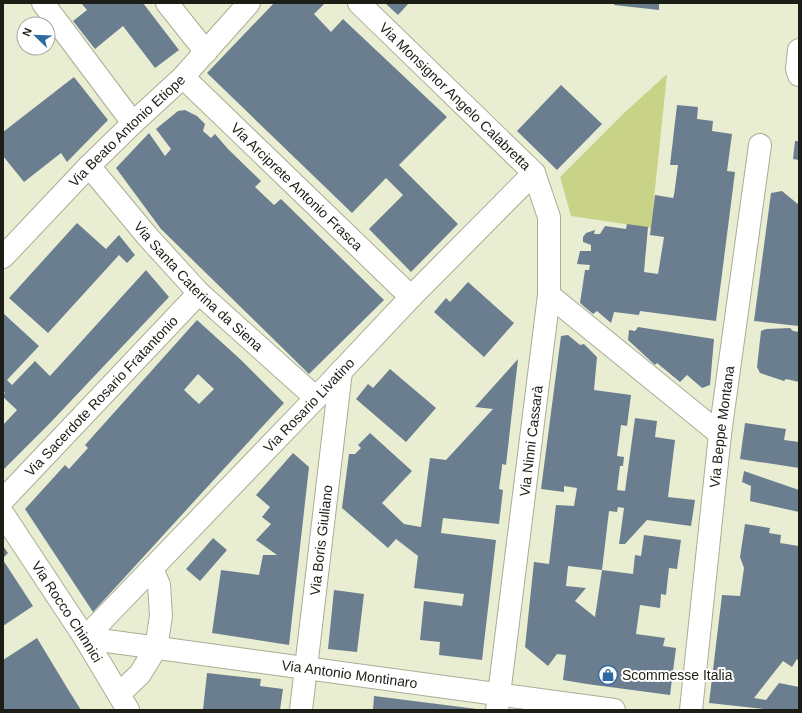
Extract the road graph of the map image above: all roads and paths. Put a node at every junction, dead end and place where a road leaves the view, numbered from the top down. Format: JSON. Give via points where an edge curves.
{"nodes":[{"id":1,"x":43,"y":3,"type":"edge"},
{"id":2,"x":167,"y":3,"type":"edge"},
{"id":3,"x":250,"y":3,"type":"edge"},
{"id":4,"x":359,"y":3,"type":"edge"},
{"id":5,"x":206,"y":52,"type":"junction"},
{"id":6,"x":182,"y":77,"type":"junction"},
{"id":7,"x":133,"y":122,"type":"junction"},
{"id":8,"x":760,"y":145,"type":"dead end"},
{"id":9,"x":89,"y":166,"type":"junction"},
{"id":10,"x":534,"y":173,"type":"junction"},
{"id":11,"x":3,"y":257,"type":"edge"},
{"id":12,"x":199,"y":292,"type":"junction"},
{"id":13,"x":549,"y":295,"type":"junction"},
{"id":14,"x":411,"y":297,"type":"junction"},
{"id":15,"x":341,"y":371,"type":"junction"},
{"id":16,"x":316,"y":398,"type":"junction"},
{"id":17,"x":720,"y":434,"type":"junction"},
{"id":18,"x":3,"y":500,"type":"edge"},
{"id":19,"x":3,"y":514,"type":"edge"},
{"id":20,"x":152,"y":569,"type":"junction"},
{"id":21,"x":85,"y":638,"type":"junction"},
{"id":22,"x":156,"y":648,"type":"junction"},
{"id":23,"x":306,"y":668,"type":"junction"},
{"id":24,"x":124,"y":702,"type":"edge"},
{"id":25,"x":498,"y":702,"type":"edge"},
{"id":26,"x":301,"y":710,"type":"edge"},
{"id":27,"x":614,"y":710,"type":"edge"},
{"id":28,"x":691,"y":710,"type":"edge"}],
"edges":[{"from":1,"to":7,"type":"street"},
{"from":2,"to":5,"type":"street"},
{"from":3,"to":5,"type":"street","name":"Via Beato Antonio Etiope"},
{"from":4,"to":10,"type":"street","name":"Via Monsignor Angelo Calabretta"},
{"from":5,"to":6,"type":"street","name":"Via Beato Antonio Etiope"},
{"from":6,"to":7,"type":"street","name":"Via Beato Antonio Etiope"},
{"from":6,"to":14,"type":"street","name":"Via Arciprete Antonio Frasca"},
{"from":7,"to":9,"type":"street","name":"Via Beato Antonio Etiope"},
{"from":8,"to":17,"type":"street","name":"Via Beppe Montana"},
{"from":9,"to":11,"type":"street","name":"Via Beato Antonio Etiope"},
{"from":9,"to":12,"type":"street","name":"Via Santa Caterina da Siena","via":[[148,237]]},
{"from":10,"to":13,"type":"street","name":"Via Ninni Cassarà","via":[[549,217]]},
{"from":10,"to":14,"type":"street","name":"Via Rosario Livatino"},
{"from":12,"to":16,"type":"street","name":"Via Santa Caterina da Siena"},
{"from":12,"to":18,"type":"street","name":"Via Sacerdote Rosario Fratantonio"},
{"from":13,"to":17,"type":"street"},
{"from":13,"to":25,"type":"street","name":"Via Ninni Cassarà"},
{"from":14,"to":15,"type":"street","name":"Via Rosario Livatino"},
{"from":15,"to":16,"type":"street","name":"Via Rosario Livatino"},
{"from":15,"to":23,"type":"street","name":"Via Boris Giuliano"},
{"from":16,"to":20,"type":"street","name":"Via Rosario Livatino"},
{"from":17,"to":28,"type":"street","name":"Via Beppe Montana"},
{"from":19,"to":21,"type":"street","name":"Via Rocco Chinnici"},
{"from":20,"to":21,"type":"street","name":"Via Rosario Livatino"},
{"from":20,"to":22,"type":"street","via":[[159,585],[161,616]]},
{"from":21,"to":22,"type":"street","name":"Via Antonio Montinaro"},
{"from":21,"to":24,"type":"street","name":"Via Rocco Chinnici"},
{"from":22,"to":23,"type":"street","name":"Via Antonio Montinaro"},
{"from":22,"to":24,"type":"street"},
{"from":23,"to":25,"type":"street","name":"Via Antonio Montinaro"},
{"from":23,"to":26,"type":"street","name":"Via Boris Giuliano"},
{"from":25,"to":27,"type":"street","name":"Via Antonio Montinaro"}]}
